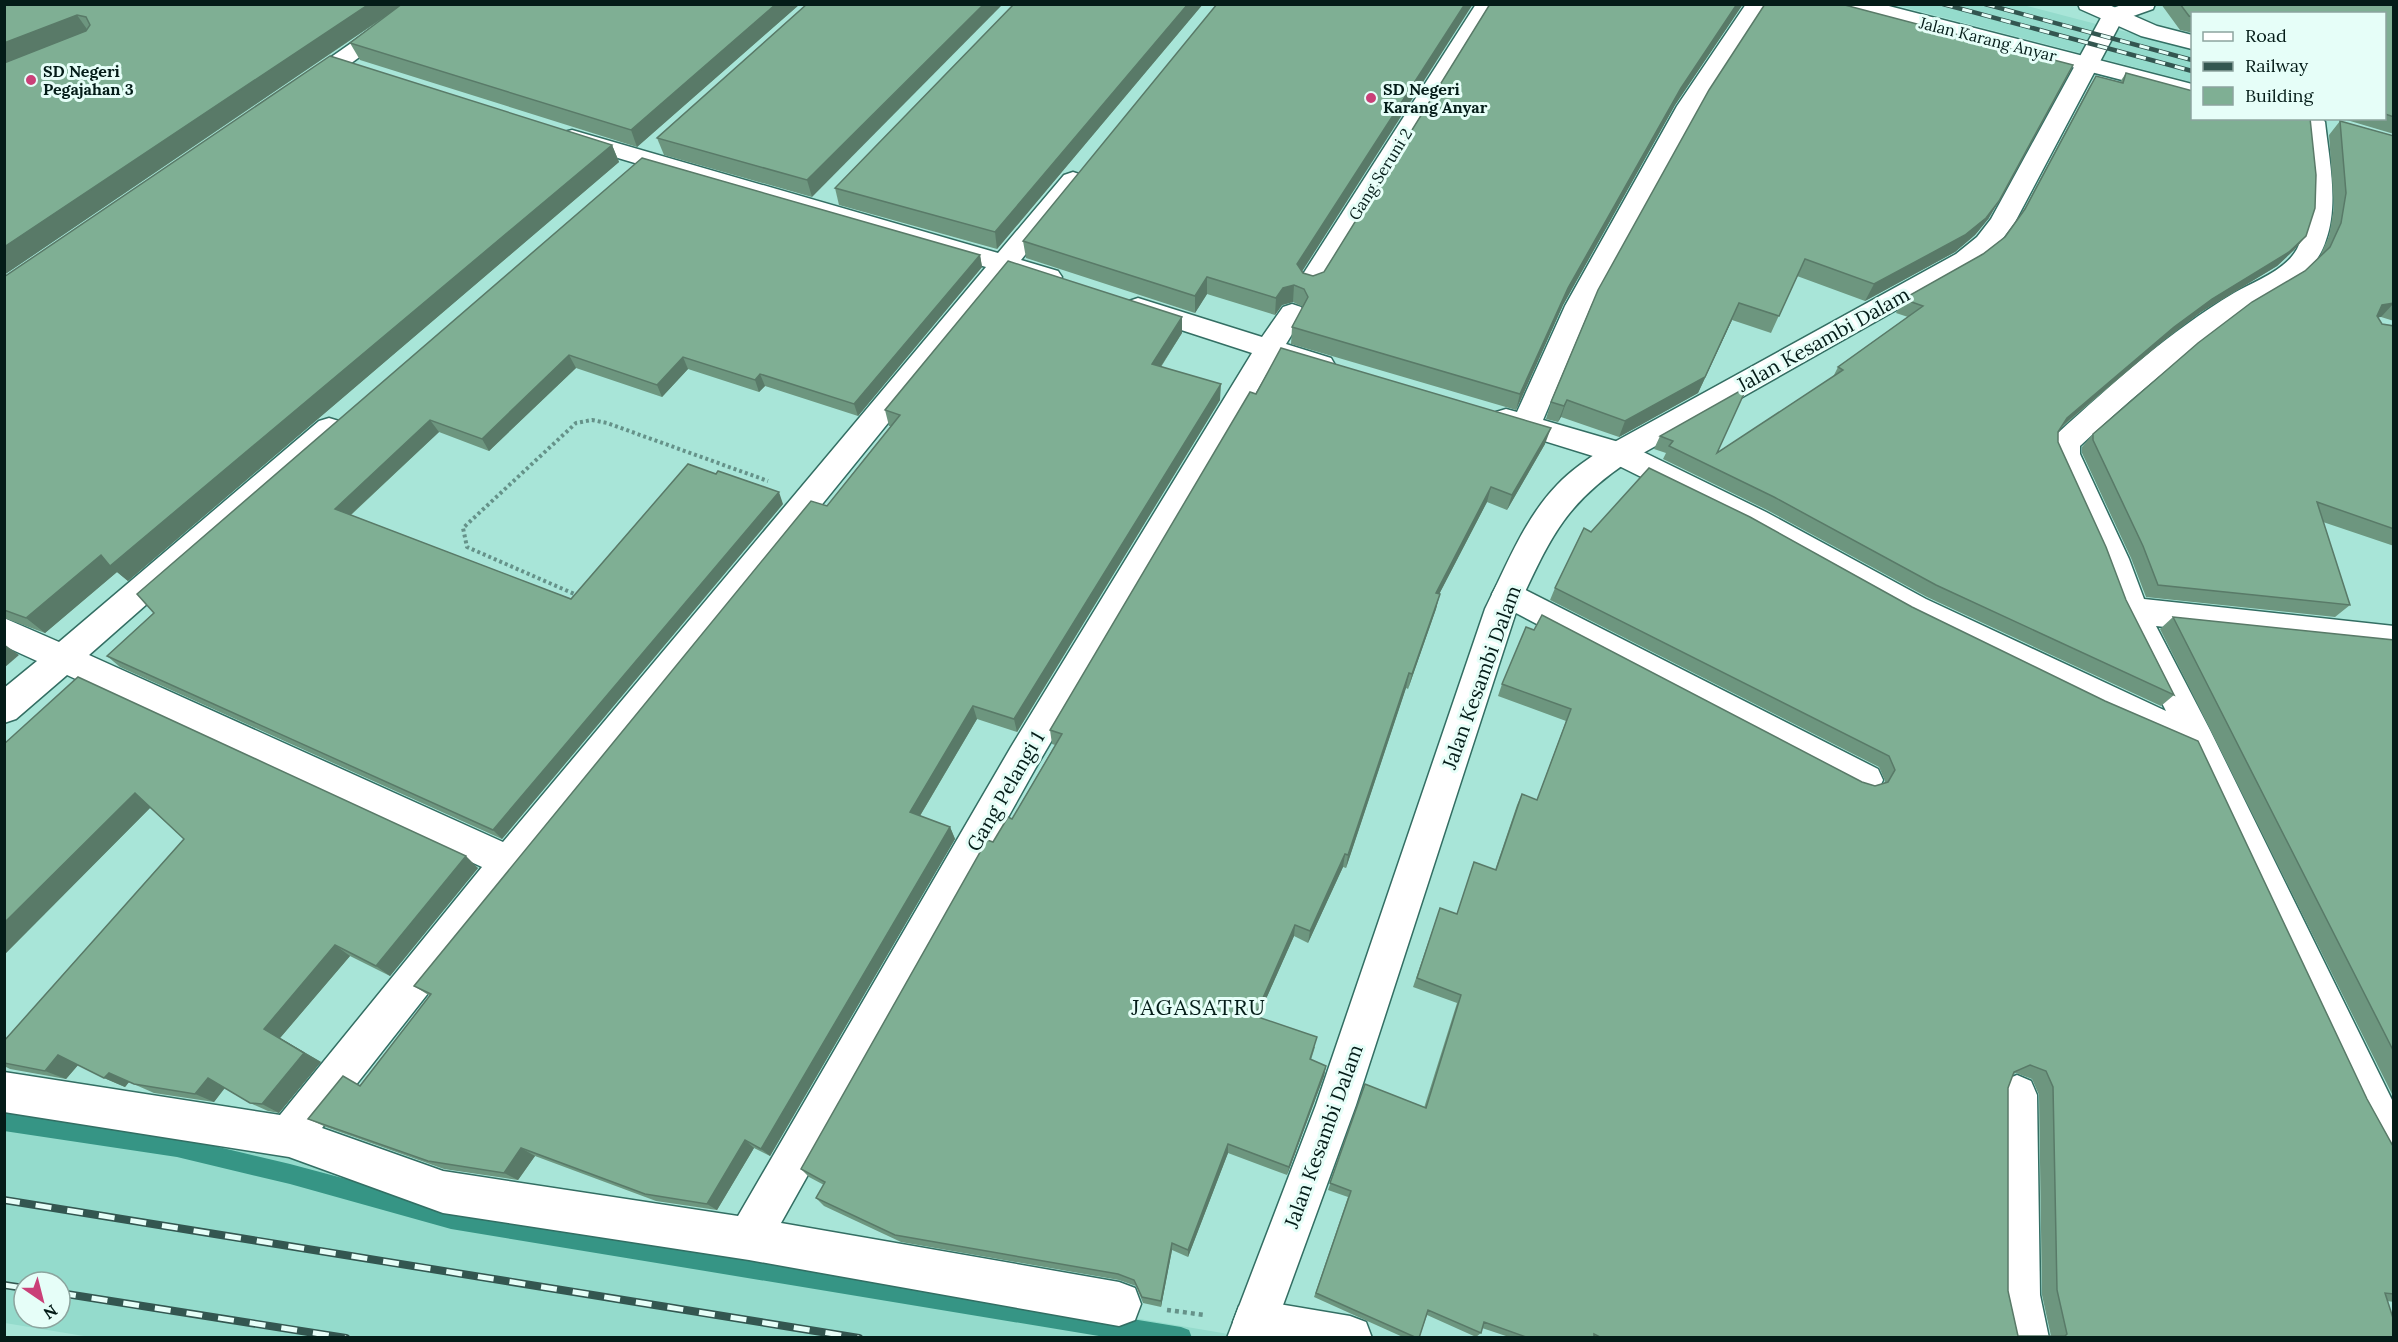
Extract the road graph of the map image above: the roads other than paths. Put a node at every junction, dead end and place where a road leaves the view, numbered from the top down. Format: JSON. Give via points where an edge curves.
{"nodes":[{"id":1,"x":422,"y":4,"type":"edge"},
{"id":2,"x":1488,"y":4,"type":"edge"},
{"id":3,"x":1757,"y":4,"type":"edge"},
{"id":4,"x":1854,"y":4,"type":"edge"},
{"id":5,"x":2145,"y":4,"type":"edge"},
{"id":6,"x":2100,"y":10,"type":"edge"},
{"id":7,"x":2191,"y":42,"type":"edge"},
{"id":8,"x":339,"y":63,"type":"junction"},
{"id":9,"x":2087,"y":64,"type":"junction"},
{"id":10,"x":373,"y":73,"type":"edge"},
{"id":11,"x":2191,"y":90,"type":"edge"},
{"id":12,"x":290,"y":96,"type":"edge"},
{"id":13,"x":2317,"y":123,"type":"edge"},
{"id":14,"x":552,"y":130,"type":"edge"},
{"id":15,"x":1084,"y":167,"type":"edge"},
{"id":16,"x":1007,"y":260,"type":"junction"},
{"id":17,"x":1311,"y":282,"type":"edge"},
{"id":18,"x":1071,"y":284,"type":"edge"},
{"id":19,"x":1115,"y":299,"type":"edge"},
{"id":20,"x":1292,"y":313,"type":"dead end"},
{"id":21,"x":1269,"y":350,"type":"junction"},
{"id":22,"x":1347,"y":372,"type":"edge"},
{"id":23,"x":1481,"y":411,"type":"edge"},
{"id":24,"x":345,"y":414,"type":"edge"},
{"id":25,"x":1526,"y":424,"type":"junction"},
{"id":26,"x":1619,"y":453,"type":"junction"},
{"id":27,"x":1508,"y":594,"type":"junction"},
{"id":28,"x":2132,"y":611,"type":"junction"},
{"id":29,"x":4,"y":631,"type":"edge"},
{"id":30,"x":2394,"y":639,"type":"edge"},
{"id":31,"x":64,"y":656,"type":"junction"},
{"id":32,"x":4,"y":709,"type":"edge"},
{"id":33,"x":2198,"y":740,"type":"junction"},
{"id":34,"x":1866,"y":780,"type":"dead end"},
{"id":35,"x":509,"y":862,"type":"junction"},
{"id":36,"x":4,"y":1092,"type":"edge"},
{"id":37,"x":2017,"y":1095,"type":"dead end"},
{"id":38,"x":289,"y":1137,"type":"junction"},
{"id":39,"x":2394,"y":1145,"type":"edge"},
{"id":40,"x":750,"y":1239,"type":"junction"},
{"id":41,"x":1119,"y":1304,"type":"road end"},
{"id":42,"x":1252,"y":1330,"type":"edge"},
{"id":43,"x":1350,"y":1338,"type":"edge"},
{"id":44,"x":2027,"y":1338,"type":"edge"}],
"edges":[{"from":1,"to":8,"type":"street"},
{"from":2,"to":17,"type":"street","name":"Gang Seruni 2"},
{"from":3,"to":25,"type":"street","via":[[1689,106],[1584,296]]},
{"from":4,"to":9,"type":"street","name":"Jalan Karang Anyar"},
{"from":5,"to":6,"type":"street"},
{"from":6,"to":7,"type":"street","via":[[2149,31]]},
{"from":6,"to":9,"type":"street","name":"Jalan Kesambi Dalam"},
{"from":8,"to":10,"type":"street"},
{"from":8,"to":12,"type":"street"},
{"from":9,"to":11,"type":"street","name":"Jalan Karang Anyar"},
{"from":9,"to":26,"type":"street","name":"Jalan Kesambi Dalam","via":[[2002,222],[1986,243],[1965,260]]},
{"from":13,"to":28,"type":"street","via":[[2318,213],[2308,254],[2298,265],[2234,305],[2111,400],[2065,446],[2070,468],[2113,559]]},
{"from":14,"to":16,"type":"street","via":[[642,158],[828,199]]},
{"from":15,"to":16,"type":"street"},
{"from":16,"to":18,"type":"street"},
{"from":16,"to":35,"type":"street"},
{"from":19,"to":21,"type":"street"},
{"from":20,"to":21,"type":"street"},
{"from":21,"to":22,"type":"street"},
{"from":21,"to":40,"type":"street","name":"Gang Pelangi 1","via":[[1023,758]]},
{"from":23,"to":25,"type":"street"},
{"from":24,"to":31,"type":"street"},
{"from":25,"to":26,"type":"street"},
{"from":26,"to":27,"type":"street","name":"Jalan Kesambi Dalam","via":[[1585,476],[1561,500],[1530,548]]},
{"from":26,"to":33,"type":"street","via":[[1755,520],[1915,608]]},
{"from":27,"to":34,"type":"street"},
{"from":27,"to":42,"type":"street","name":"Jalan Kesambi Dalam","via":[[1336,1105]]},
{"from":28,"to":30,"type":"street"},
{"from":28,"to":33,"type":"street"},
{"from":29,"to":31,"type":"street"},
{"from":31,"to":32,"type":"street"},
{"from":31,"to":35,"type":"street"},
{"from":33,"to":39,"type":"street","via":[[2364,1091]]},
{"from":35,"to":38,"type":"street"},
{"from":36,"to":38,"type":"street"},
{"from":37,"to":44,"type":"street","via":[[2018,1295]]},
{"from":38,"to":40,"type":"street","via":[[443,1192]]},
{"from":40,"to":41,"type":"street"},
{"from":42,"to":43,"type":"street"}]}
